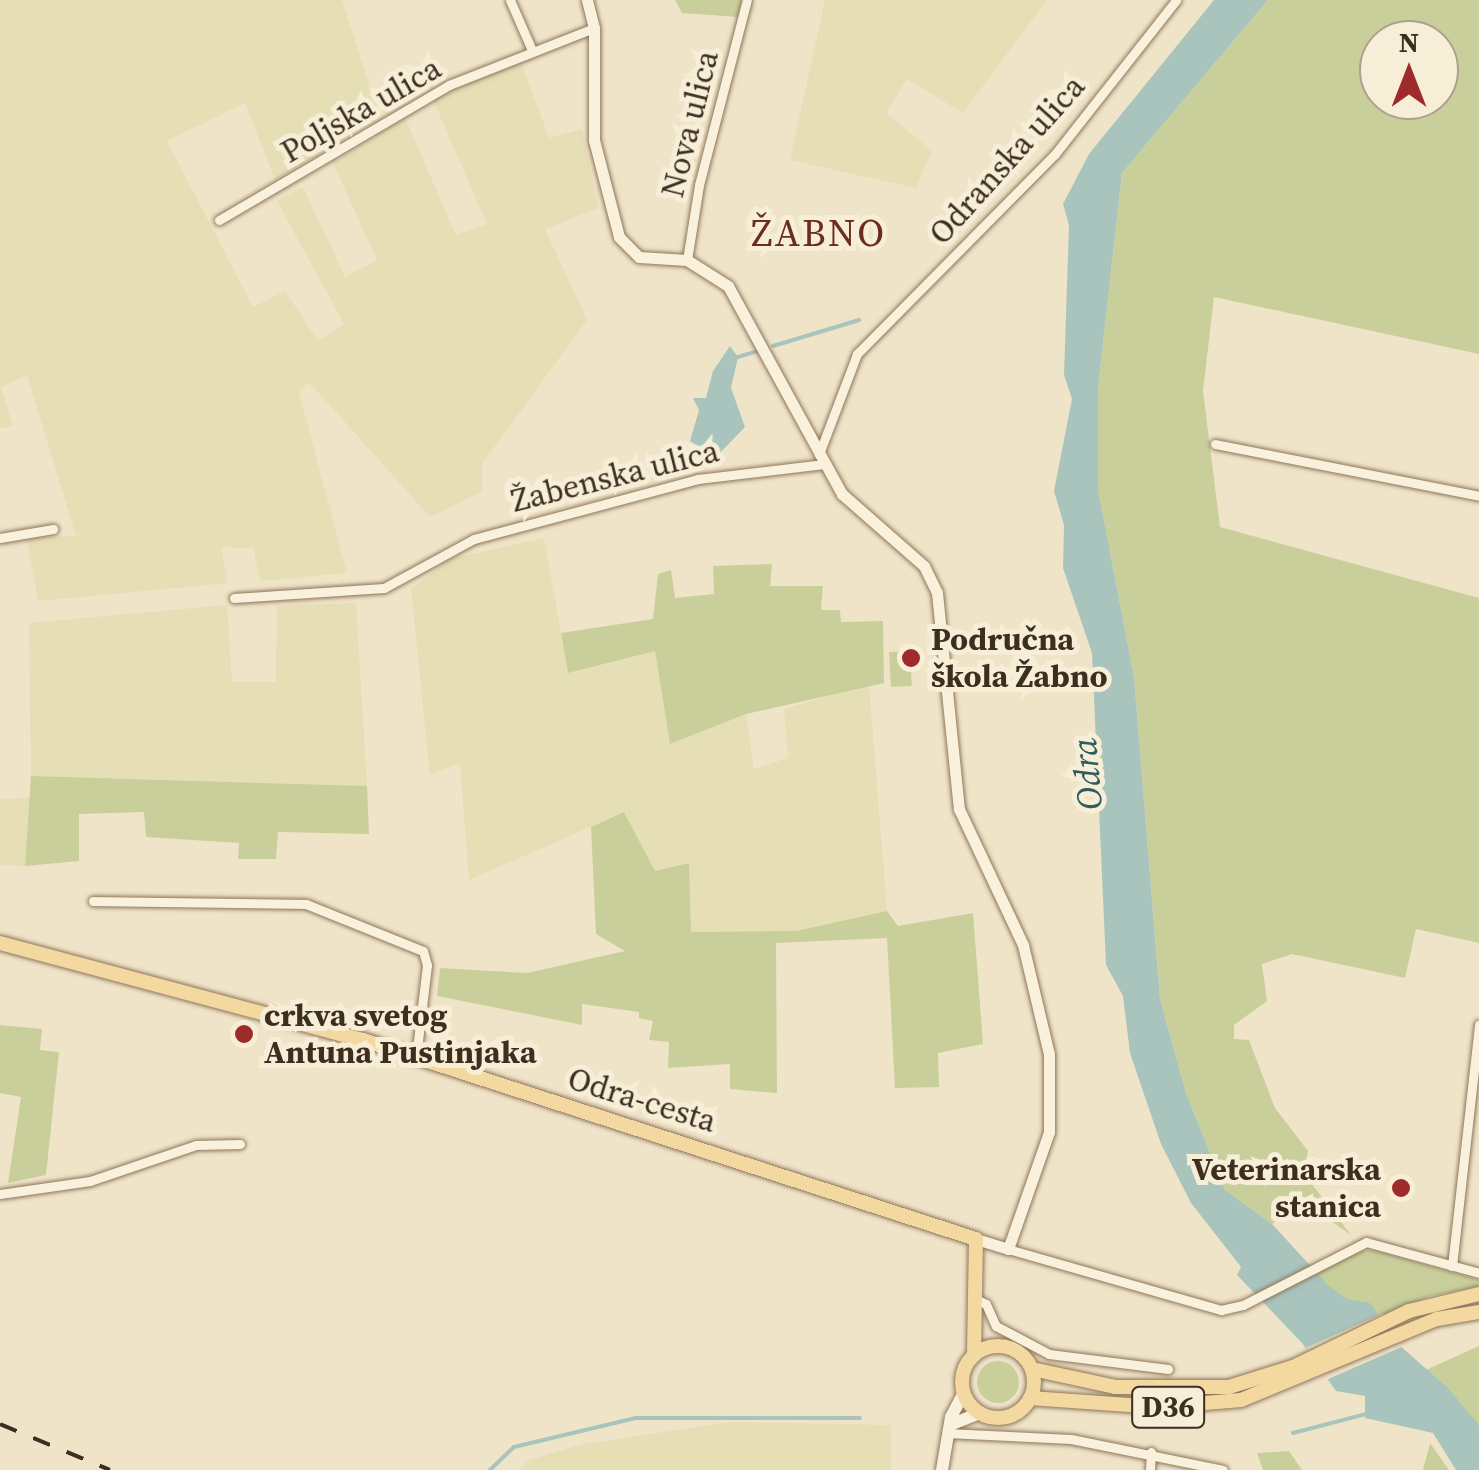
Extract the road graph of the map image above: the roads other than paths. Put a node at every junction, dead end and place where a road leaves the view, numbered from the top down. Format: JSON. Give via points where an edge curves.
{"nodes":[{"id":1,"x":510,"y":0,"type":"edge"},
{"id":2,"x":587,"y":0,"type":"edge"},
{"id":3,"x":746,"y":0,"type":"edge"},
{"id":4,"x":1176,"y":0,"type":"edge"},
{"id":5,"x":594,"y":28,"type":"junction"},
{"id":6,"x":531,"y":48,"type":"junction"},
{"id":7,"x":219,"y":220,"type":"dead end"},
{"id":8,"x":687,"y":260,"type":"junction"},
{"id":9,"x":1215,"y":444,"type":"dead end"},
{"id":10,"x":822,"y":459,"type":"junction"},
{"id":11,"x":1479,"y":496,"type":"edge"},
{"id":12,"x":53,"y":529,"type":"dead end"},
{"id":13,"x":0,"y":538,"type":"edge"},
{"id":14,"x":234,"y":598,"type":"dead end"},
{"id":15,"x":93,"y":901,"type":"dead end"},
{"id":16,"x":0,"y":943,"type":"edge"},
{"id":17,"x":1479,"y":1025,"type":"edge"},
{"id":18,"x":416,"y":1056,"type":"junction"},
{"id":19,"x":240,"y":1144,"type":"dead end"},
{"id":20,"x":0,"y":1194,"type":"edge"},
{"id":21,"x":976,"y":1239,"type":"junction"},
{"id":22,"x":1008,"y":1249,"type":"junction"},
{"id":23,"x":1452,"y":1266,"type":"junction"},
{"id":24,"x":1479,"y":1273,"type":"edge"},
{"id":25,"x":1479,"y":1294,"type":"edge"},
{"id":26,"x":970,"y":1297,"type":"junction"},
{"id":27,"x":1479,"y":1312,"type":"edge"},
{"id":28,"x":974,"y":1317,"type":"junction"},
{"id":29,"x":1006,"y":1347,"type":"junction"},
{"id":30,"x":974,"y":1355,"type":"junction"},
{"id":31,"x":1032,"y":1369,"type":"junction"},
{"id":32,"x":1168,"y":1369,"type":"dead end"},
{"id":33,"x":1298,"y":1373,"type":"junction"},
{"id":34,"x":964,"y":1393,"type":"junction"},
{"id":35,"x":1030,"y":1398,"type":"junction"},
{"id":36,"x":980,"y":1413,"type":"junction"},
{"id":37,"x":948,"y":1430,"type":"junction"},
{"id":38,"x":1151,"y":1452,"type":"junction"},
{"id":39,"x":942,"y":1470,"type":"edge"},
{"id":40,"x":1150,"y":1470,"type":"edge"},
{"id":41,"x":1223,"y":1470,"type":"edge"}],
"edges":[{"from":1,"to":6,"type":"street"},
{"from":2,"to":5,"type":"street"},
{"from":3,"to":8,"type":"street","name":"Nova ulica","via":[[702,168]]},
{"from":4,"to":10,"type":"street","name":"Odranska ulica","via":[[1055,154],[857,354]]},
{"from":5,"to":6,"type":"street","name":"Poljska ulica"},
{"from":5,"to":8,"type":"street","via":[[594,140],[618,236],[646,259]]},
{"from":6,"to":7,"type":"street","name":"Poljska ulica","via":[[449,85]]},
{"from":8,"to":10,"type":"street","via":[[728,286]]},
{"from":9,"to":11,"type":"street"},
{"from":10,"to":14,"type":"street","name":"Žabenska ulica","via":[[698,479],[474,540],[384,588]]},
{"from":10,"to":22,"type":"street","via":[[859,513],[932,579],[960,809],[1037,988],[1051,1098],[1044,1150]]},
{"from":12,"to":13,"type":"street"},
{"from":15,"to":18,"type":"street","via":[[306,904],[423,951],[428,965]]},
{"from":16,"to":18,"type":"main road","name":"Odra-cesta"},
{"from":17,"to":23,"type":"street"},
{"from":18,"to":21,"type":"main road","name":"Odra-cesta"},
{"from":19,"to":20,"type":"street","via":[[196,1145],[90,1180]]},
{"from":21,"to":22,"type":"street","name":"Odra-cesta"},
{"from":21,"to":26,"type":"main road"},
{"from":22,"to":23,"type":"street","name":"Odra-cesta","via":[[1194,1305],[1242,1305],[1342,1249],[1376,1242]]},
{"from":23,"to":24,"type":"street"},
{"from":25,"to":33,"type":"main road","number":"D36","via":[[1409,1312]]},
{"from":26,"to":28,"type":"main road"},
{"from":26,"to":32,"type":"street","via":[[986,1304],[996,1326],[1048,1354]]},
{"from":27,"to":33,"type":"main road","number":"D36","via":[[1420,1326]]},
{"from":28,"to":29,"type":"main road"},
{"from":28,"to":30,"type":"main road"},
{"from":29,"to":30,"type":"main road"},
{"from":29,"to":31,"type":"main road"},
{"from":30,"to":34,"type":"main road","via":[[964,1370]]},
{"from":31,"to":33,"type":"main road","number":"D36","via":[[1160,1391]]},
{"from":31,"to":35,"type":"main road"},
{"from":33,"to":35,"type":"main road","number":"D36","via":[[1203,1406]]},
{"from":34,"to":36,"type":"main road"},
{"from":34,"to":37,"type":"main road"},
{"from":35,"to":36,"type":"main road","number":"D36","via":[[1012,1415]]},
{"from":36,"to":37,"type":"main road"},
{"from":37,"to":38,"type":"street"},
{"from":37,"to":39,"type":"main road"},
{"from":38,"to":40,"type":"street"},
{"from":38,"to":41,"type":"street"}]}
